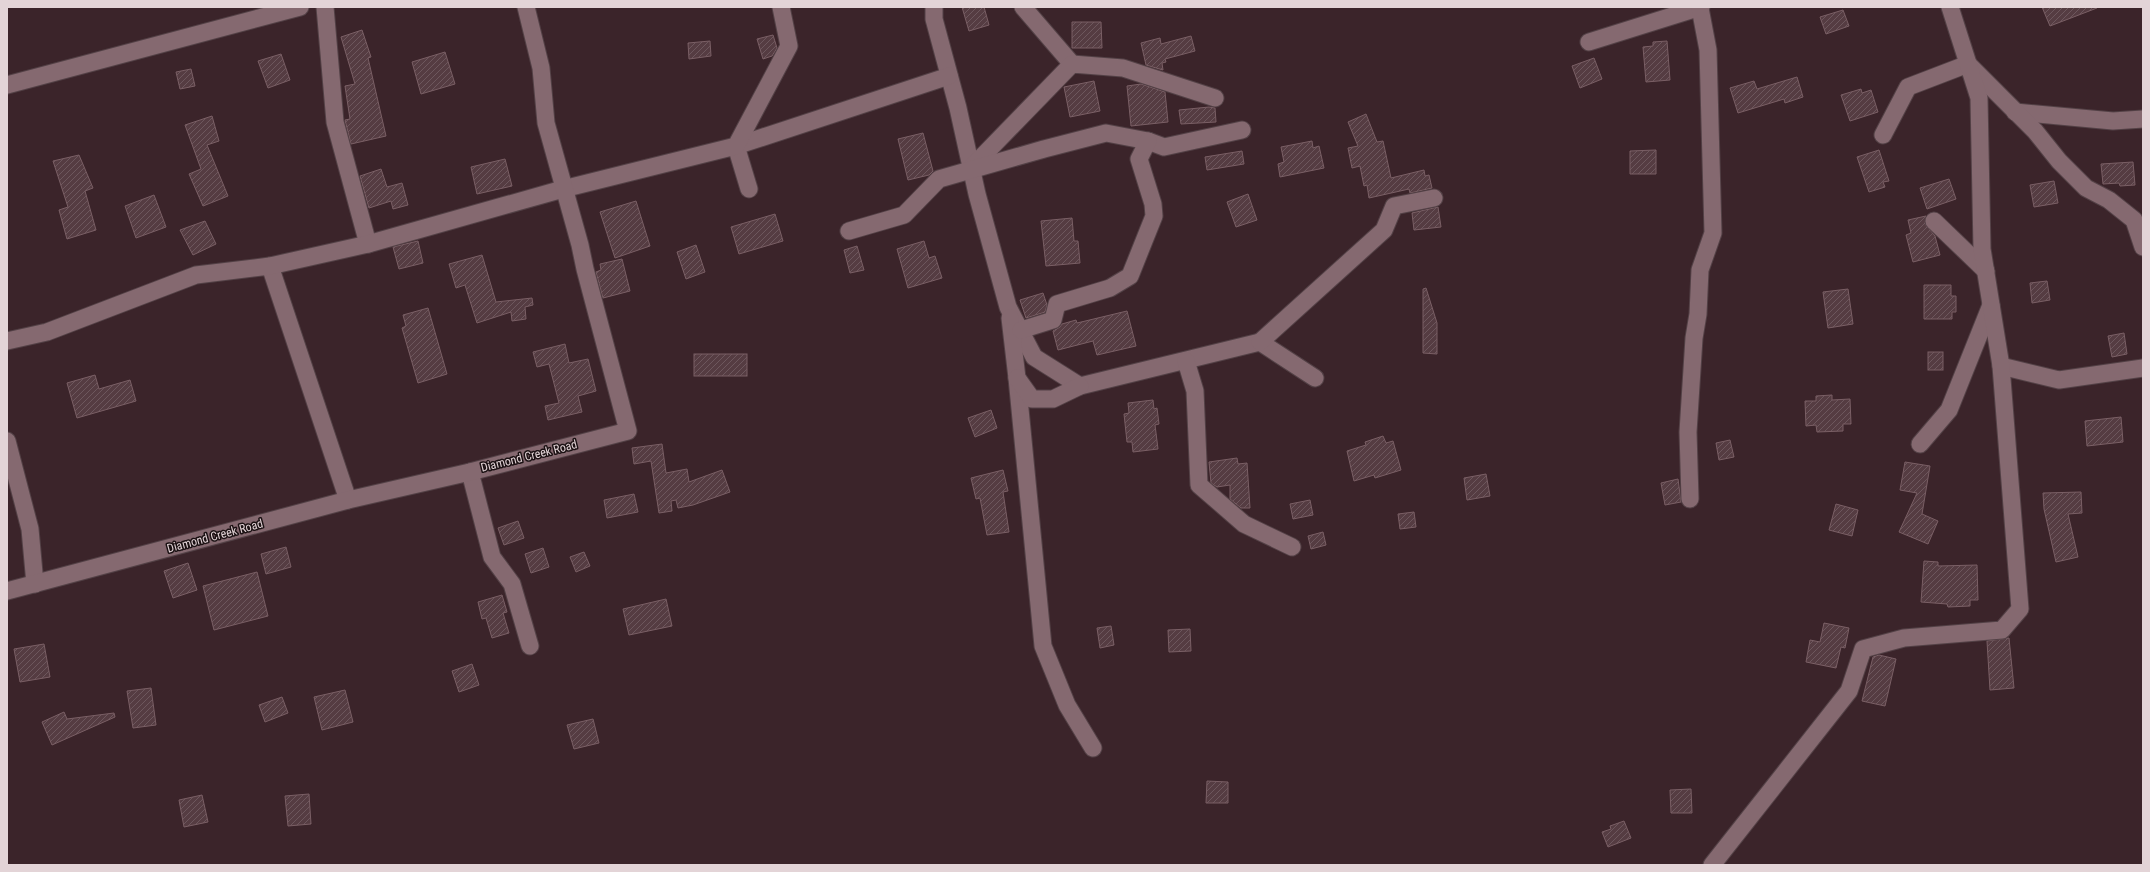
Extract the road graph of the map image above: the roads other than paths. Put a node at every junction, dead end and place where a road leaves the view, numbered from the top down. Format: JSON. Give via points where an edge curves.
{"nodes":[{"id":1,"x":300,"y":7,"type":"edge"},
{"id":2,"x":325,"y":7,"type":"edge"},
{"id":3,"x":526,"y":7,"type":"edge"},
{"id":4,"x":781,"y":7,"type":"edge"},
{"id":5,"x":934,"y":7,"type":"edge"},
{"id":6,"x":1023,"y":7,"type":"edge"},
{"id":7,"x":1700,"y":7,"type":"edge"},
{"id":8,"x":1950,"y":7,"type":"edge"},
{"id":9,"x":1589,"y":42,"type":"dead end"},
{"id":10,"x":1072,"y":64,"type":"junction"},
{"id":11,"x":1968,"y":64,"type":"junction"},
{"id":12,"x":949,"y":76,"type":"junction"},
{"id":13,"x":7,"y":85,"type":"edge"},
{"id":14,"x":1215,"y":98,"type":"dead end"},
{"id":15,"x":2015,"y":112,"type":"junction"},
{"id":16,"x":2143,"y":119,"type":"edge"},
{"id":17,"x":1242,"y":130,"type":"dead end"},
{"id":18,"x":1883,"y":135,"type":"dead end"},
{"id":19,"x":1148,"y":141,"type":"junction"},
{"id":20,"x":736,"y":146,"type":"junction"},
{"id":21,"x":971,"y":168,"type":"junction"},
{"id":22,"x":563,"y":189,"type":"junction"},
{"id":23,"x":749,"y":189,"type":"dead end"},
{"id":24,"x":1434,"y":198,"type":"dead end"},
{"id":25,"x":1934,"y":221,"type":"dead end"},
{"id":26,"x":848,"y":231,"type":"dead end"},
{"id":27,"x":368,"y":244,"type":"junction"},
{"id":28,"x":2143,"y":247,"type":"edge"},
{"id":29,"x":270,"y":266,"type":"junction"},
{"id":30,"x":1986,"y":271,"type":"junction"},
{"id":31,"x":1991,"y":304,"type":"junction"},
{"id":32,"x":1008,"y":307,"type":"junction"},
{"id":33,"x":1021,"y":330,"type":"junction"},
{"id":34,"x":7,"y":341,"type":"edge"},
{"id":35,"x":1260,"y":342,"type":"junction"},
{"id":36,"x":1186,"y":361,"type":"junction"},
{"id":37,"x":2001,"y":366,"type":"junction"},
{"id":38,"x":2143,"y":368,"type":"edge"},
{"id":39,"x":1017,"y":378,"type":"junction"},
{"id":40,"x":1315,"y":378,"type":"dead end"},
{"id":41,"x":1080,"y":386,"type":"junction"},
{"id":42,"x":7,"y":441,"type":"edge"},
{"id":43,"x":1920,"y":444,"type":"dead end"},
{"id":44,"x":470,"y":472,"type":"junction"},
{"id":45,"x":1690,"y":499,"type":"dead end"},
{"id":46,"x":348,"y":500,"type":"junction"},
{"id":47,"x":1292,"y":547,"type":"dead end"},
{"id":48,"x":35,"y":584,"type":"junction"},
{"id":49,"x":7,"y":591,"type":"edge"},
{"id":50,"x":530,"y":646,"type":"dead end"},
{"id":51,"x":1093,"y":748,"type":"dead end"},
{"id":52,"x":1712,"y":865,"type":"edge"}],
"edges":[{"from":1,"to":13,"type":"street"},
{"from":2,"to":27,"type":"street","via":[[335,122]]},
{"from":3,"to":22,"type":"street","name":"Diamond Creek Road","via":[[541,68],[546,124]]},
{"from":4,"to":20,"type":"street","via":[[789,46]]},
{"from":5,"to":12,"type":"street","via":[[934,19]]},
{"from":6,"to":10,"type":"street"},
{"from":7,"to":9,"type":"street"},
{"from":7,"to":45,"type":"street","via":[[1708,50],[1713,233],[1700,270],[1694,338],[1688,432]]},
{"from":8,"to":11,"type":"street"},
{"from":10,"to":14,"type":"street","via":[[1123,68]]},
{"from":10,"to":21,"type":"street"},
{"from":11,"to":15,"type":"street"},
{"from":11,"to":18,"type":"street","via":[[1908,87]]},
{"from":11,"to":30,"type":"street","via":[[1979,98],[1982,249]]},
{"from":12,"to":20,"type":"street"},
{"from":12,"to":21,"type":"street"},
{"from":15,"to":16,"type":"street","via":[[2113,121]]},
{"from":15,"to":28,"type":"street","via":[[2086,188],[2109,200],[2134,220]]},
{"from":17,"to":19,"type":"street","via":[[1164,147]]},
{"from":19,"to":21,"type":"street","via":[[1106,133]]},
{"from":19,"to":33,"type":"street","via":[[1139,159],[1153,204],[1154,216],[1130,276],[1110,288],[1057,304],[1053,320]]},
{"from":20,"to":22,"type":"street"},
{"from":20,"to":23,"type":"street"},
{"from":21,"to":26,"type":"street","via":[[939,179],[904,215]]},
{"from":21,"to":32,"type":"street"},
{"from":22,"to":27,"type":"street"},
{"from":22,"to":44,"type":"street","name":"Diamond Creek Road","via":[[628,431]]},
{"from":24,"to":35,"type":"street","via":[[1394,206],[1384,230]]},
{"from":25,"to":30,"type":"street"},
{"from":27,"to":29,"type":"street"},
{"from":29,"to":34,"type":"street","via":[[196,275],[47,332]]},
{"from":29,"to":46,"type":"street"},
{"from":30,"to":31,"type":"street"},
{"from":31,"to":37,"type":"street"},
{"from":31,"to":43,"type":"street","via":[[1949,410]]},
{"from":32,"to":33,"type":"street"},
{"from":32,"to":39,"type":"street"},
{"from":33,"to":41,"type":"street","via":[[1034,356]]},
{"from":35,"to":36,"type":"street"},
{"from":35,"to":40,"type":"street"},
{"from":36,"to":41,"type":"street"},
{"from":36,"to":47,"type":"street","via":[[1195,391],[1199,485],[1244,524]]},
{"from":37,"to":38,"type":"street","via":[[2059,380]]},
{"from":37,"to":52,"type":"street","via":[[2020,609],[2002,630],[1904,638],[1862,649],[1848,691]]},
{"from":39,"to":41,"type":"street","via":[[1032,399],[1053,399]]},
{"from":39,"to":51,"type":"street","via":[[1043,646],[1068,705]]},
{"from":42,"to":48,"type":"street","via":[[30,529]]},
{"from":44,"to":46,"type":"street","name":"Diamond Creek Road"},
{"from":44,"to":50,"type":"street","via":[[492,557],[512,584]]},
{"from":46,"to":48,"type":"street","name":"Diamond Creek Road"},
{"from":48,"to":49,"type":"street","name":"Diamond Creek Road"}]}
